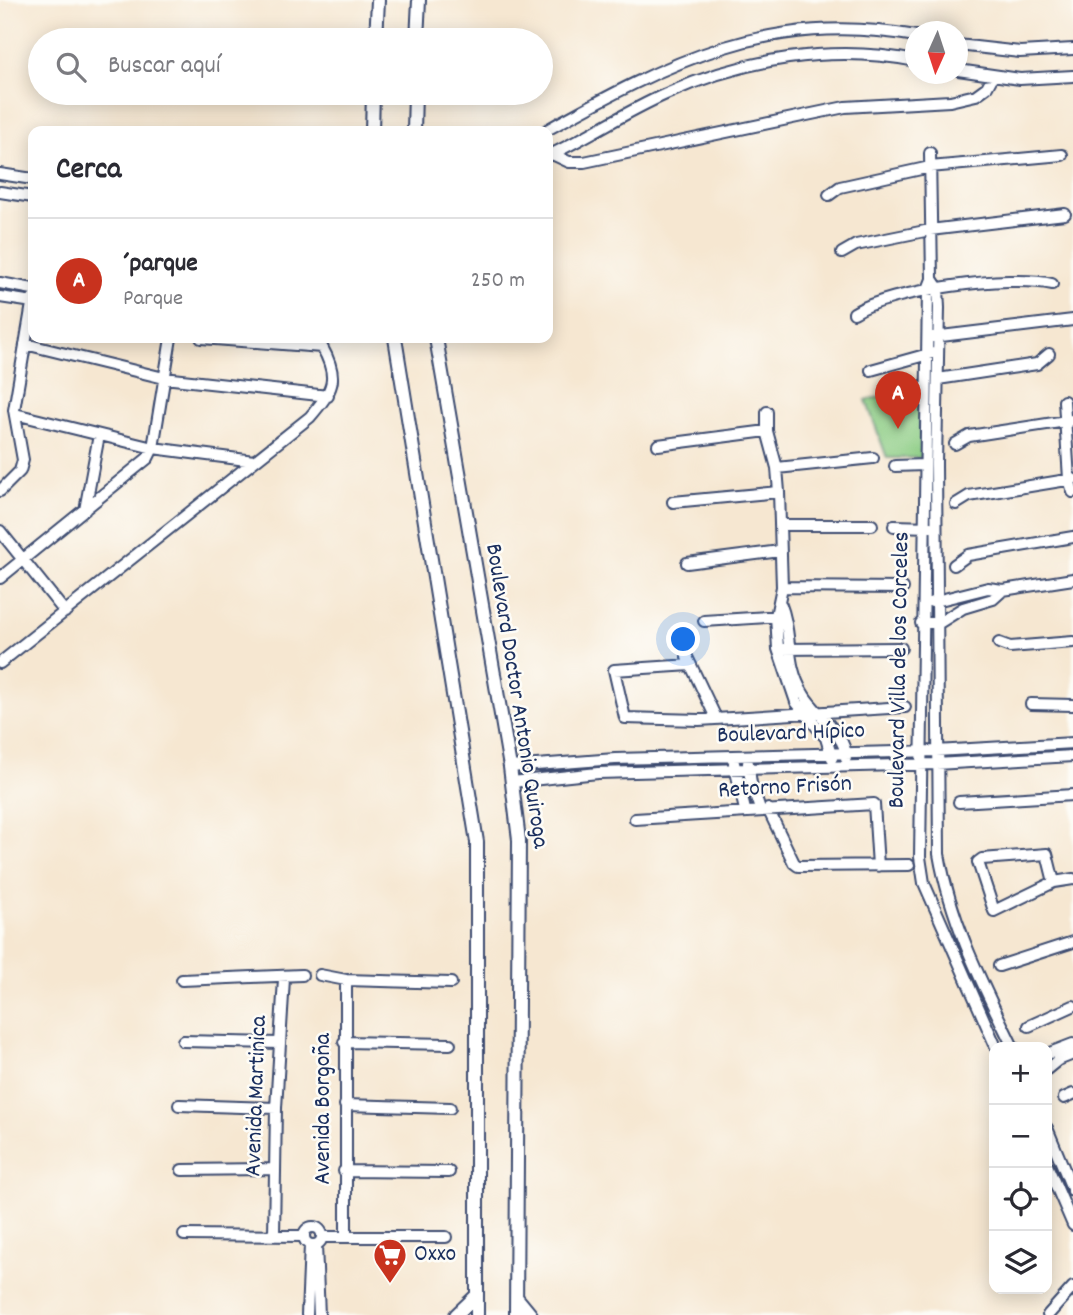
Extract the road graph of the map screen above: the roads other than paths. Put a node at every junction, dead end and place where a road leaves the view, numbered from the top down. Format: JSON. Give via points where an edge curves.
{"nodes":[{"id":1,"x":378,"y":0,"type":"edge"},
{"id":2,"x":419,"y":0,"type":"edge"},
{"id":3,"x":377,"y":28,"type":"edge"},
{"id":4,"x":418,"y":28,"type":"edge"},
{"id":5,"x":905,"y":34,"type":"edge"},
{"id":6,"x":968,"y":46,"type":"edge"},
{"id":7,"x":1073,"y":49,"type":"edge"},
{"id":8,"x":905,"y":60,"type":"edge"},
{"id":9,"x":968,"y":72,"type":"edge"},
{"id":10,"x":993,"y":76,"type":"junction"},
{"id":11,"x":1073,"y":76,"type":"edge"},
{"id":12,"x":373,"y":105,"type":"edge"},
{"id":13,"x":415,"y":105,"type":"edge"},
{"id":14,"x":372,"y":126,"type":"edge"},
{"id":15,"x":414,"y":126,"type":"edge"},
{"id":16,"x":553,"y":127,"type":"edge"},
{"id":17,"x":553,"y":153,"type":"edge"},
{"id":18,"x":930,"y":153,"type":"dead end"},
{"id":19,"x":1062,"y":155,"type":"dead end"},
{"id":20,"x":553,"y":156,"type":"edge"},
{"id":21,"x":930,"y":167,"type":"junction"},
{"id":22,"x":2,"y":174,"type":"edge"},
{"id":23,"x":28,"y":178,"type":"edge"},
{"id":24,"x":0,"y":193,"type":"edge"},
{"id":25,"x":829,"y":195,"type":"dead end"},
{"id":26,"x":28,"y":196,"type":"edge"},
{"id":27,"x":1065,"y":214,"type":"dead end"},
{"id":28,"x":930,"y":230,"type":"junction"},
{"id":29,"x":842,"y":253,"type":"dead end"},
{"id":30,"x":0,"y":283,"type":"edge"},
{"id":31,"x":1052,"y":284,"type":"dead end"},
{"id":32,"x":933,"y":285,"type":"junction"},
{"id":33,"x":28,"y":288,"type":"edge"},
{"id":34,"x":0,"y":298,"type":"edge"},
{"id":35,"x":28,"y":301,"type":"edge"},
{"id":36,"x":854,"y":313,"type":"dead end"},
{"id":37,"x":1073,"y":320,"type":"edge"},
{"id":38,"x":28,"y":328,"type":"edge"},
{"id":39,"x":933,"y":337,"type":"junction"},
{"id":40,"x":170,"y":343,"type":"edge"},
{"id":41,"x":320,"y":343,"type":"edge"},
{"id":42,"x":396,"y":343,"type":"edge"},
{"id":43,"x":437,"y":343,"type":"edge"},
{"id":44,"x":25,"y":345,"type":"junction"},
{"id":45,"x":933,"y":353,"type":"junction"},
{"id":46,"x":1049,"y":354,"type":"dead end"},
{"id":47,"x":871,"y":370,"type":"dead end"},
{"id":48,"x":164,"y":378,"type":"junction"},
{"id":49,"x":938,"y":379,"type":"junction"},
{"id":50,"x":328,"y":396,"type":"junction"},
{"id":51,"x":1064,"y":401,"type":"dead end"},
{"id":52,"x":767,"y":412,"type":"dead end"},
{"id":53,"x":15,"y":414,"type":"junction"},
{"id":54,"x":931,"y":415,"type":"junction"},
{"id":55,"x":1069,"y":420,"type":"edge"},
{"id":56,"x":767,"y":431,"type":"junction"},
{"id":57,"x":99,"y":435,"type":"junction"},
{"id":58,"x":658,"y":444,"type":"dead end"},
{"id":59,"x":956,"y":444,"type":"dead end"},
{"id":60,"x":153,"y":448,"type":"junction"},
{"id":61,"x":873,"y":458,"type":"dead end"},
{"id":62,"x":254,"y":461,"type":"junction"},
{"id":63,"x":924,"y":465,"type":"junction"},
{"id":64,"x":895,"y":466,"type":"dead end"},
{"id":65,"x":777,"y":468,"type":"junction"},
{"id":66,"x":1071,"y":479,"type":"edge"},
{"id":67,"x":0,"y":491,"type":"edge"},
{"id":68,"x":779,"y":492,"type":"junction"},
{"id":69,"x":1073,"y":492,"type":"edge"},
{"id":70,"x":673,"y":502,"type":"dead end"},
{"id":71,"x":956,"y":504,"type":"dead end"},
{"id":72,"x":85,"y":510,"type":"junction"},
{"id":73,"x":780,"y":525,"type":"junction"},
{"id":74,"x":872,"y":525,"type":"dead end"},
{"id":75,"x":894,"y":526,"type":"dead end"},
{"id":76,"x":923,"y":526,"type":"junction"},
{"id":77,"x":937,"y":527,"type":"junction"},
{"id":78,"x":0,"y":531,"type":"edge"},
{"id":79,"x":1073,"y":537,"type":"edge"},
{"id":80,"x":780,"y":551,"type":"junction"},
{"id":81,"x":923,"y":556,"type":"junction"},
{"id":82,"x":937,"y":556,"type":"junction"},
{"id":83,"x":23,"y":559,"type":"junction"},
{"id":84,"x":687,"y":563,"type":"dead end"},
{"id":85,"x":954,"y":565,"type":"dead end"},
{"id":86,"x":0,"y":578,"type":"edge"},
{"id":87,"x":1073,"y":579,"type":"edge"},
{"id":88,"x":782,"y":587,"type":"junction"},
{"id":89,"x":903,"y":588,"type":"dead end"},
{"id":90,"x":1003,"y":590,"type":"junction"},
{"id":91,"x":923,"y":602,"type":"junction"},
{"id":92,"x":939,"y":602,"type":"junction"},
{"id":93,"x":65,"y":612,"type":"junction"},
{"id":94,"x":780,"y":612,"type":"junction"},
{"id":95,"x":704,"y":621,"type":"dead end"},
{"id":96,"x":921,"y":623,"type":"junction"},
{"id":97,"x":939,"y":623,"type":"junction"},
{"id":98,"x":1073,"y":642,"type":"edge"},
{"id":99,"x":999,"y":643,"type":"dead end"},
{"id":100,"x":901,"y":648,"type":"dead end"},
{"id":101,"x":782,"y":649,"type":"junction"},
{"id":102,"x":0,"y":663,"type":"edge"},
{"id":103,"x":1031,"y":704,"type":"dead end"},
{"id":104,"x":1073,"y":705,"type":"edge"},
{"id":105,"x":905,"y":707,"type":"dead end"},
{"id":106,"x":808,"y":711,"type":"junction"},
{"id":107,"x":716,"y":718,"type":"junction"},
{"id":108,"x":825,"y":730,"type":"junction"},
{"id":109,"x":1073,"y":743,"type":"edge"},
{"id":110,"x":921,"y":751,"type":"junction"},
{"id":111,"x":936,"y":751,"type":"junction"},
{"id":112,"x":812,"y":754,"type":"junction"},
{"id":113,"x":833,"y":754,"type":"junction"},
{"id":114,"x":847,"y":754,"type":"junction"},
{"id":115,"x":748,"y":756,"type":"junction"},
{"id":116,"x":1073,"y":756,"type":"edge"},
{"id":117,"x":733,"y":757,"type":"junction"},
{"id":118,"x":921,"y":764,"type":"junction"},
{"id":119,"x":936,"y":764,"type":"junction"},
{"id":120,"x":845,"y":766,"type":"junction"},
{"id":121,"x":510,"y":767,"type":"junction"},
{"id":122,"x":831,"y":767,"type":"junction"},
{"id":123,"x":749,"y":769,"type":"junction"},
{"id":124,"x":735,"y":770,"type":"junction"},
{"id":125,"x":512,"y":782,"type":"junction"},
{"id":126,"x":1073,"y":795,"type":"edge"},
{"id":127,"x":959,"y":802,"type":"dead end"},
{"id":128,"x":764,"y":809,"type":"junction"},
{"id":129,"x":745,"y":810,"type":"junction"},
{"id":130,"x":635,"y":819,"type":"dead end"},
{"id":131,"x":909,"y":865,"type":"dead end"},
{"id":132,"x":878,"y":866,"type":"junction"},
{"id":133,"x":1073,"y":879,"type":"edge"},
{"id":134,"x":1054,"y":882,"type":"junction"},
{"id":135,"x":1073,"y":942,"type":"edge"},
{"id":136,"x":999,"y":966,"type":"dead end"},
{"id":137,"x":975,"y":969,"type":"junction"},
{"id":138,"x":963,"y":974,"type":"junction"},
{"id":139,"x":302,"y":975,"type":"dead end"},
{"id":140,"x":320,"y":975,"type":"dead end"},
{"id":141,"x":284,"y":978,"type":"junction"},
{"id":142,"x":182,"y":980,"type":"dead end"},
{"id":143,"x":345,"y":980,"type":"junction"},
{"id":144,"x":451,"y":983,"type":"dead end"},
{"id":145,"x":1073,"y":1006,"type":"edge"},
{"id":146,"x":1029,"y":1026,"type":"dead end"},
{"id":147,"x":183,"y":1041,"type":"dead end"},
{"id":148,"x":344,"y":1042,"type":"junction"},
{"id":149,"x":994,"y":1042,"type":"edge"},
{"id":150,"x":1011,"y":1042,"type":"edge"},
{"id":151,"x":279,"y":1043,"type":"junction"},
{"id":152,"x":450,"y":1044,"type":"dead end"},
{"id":153,"x":1073,"y":1044,"type":"edge"},
{"id":154,"x":1052,"y":1052,"type":"edge"},
{"id":155,"x":1073,"y":1054,"type":"edge"},
{"id":156,"x":1052,"y":1066,"type":"edge"},
{"id":157,"x":179,"y":1105,"type":"dead end"},
{"id":158,"x":345,"y":1105,"type":"junction"},
{"id":159,"x":276,"y":1108,"type":"junction"},
{"id":160,"x":450,"y":1108,"type":"dead end"},
{"id":161,"x":1052,"y":1140,"type":"edge"},
{"id":162,"x":1048,"y":1168,"type":"edge"},
{"id":163,"x":274,"y":1169,"type":"junction"},
{"id":164,"x":182,"y":1170,"type":"dead end"},
{"id":165,"x":344,"y":1171,"type":"junction"},
{"id":166,"x":449,"y":1172,"type":"dead end"},
{"id":167,"x":1073,"y":1191,"type":"edge"},
{"id":168,"x":1073,"y":1225,"type":"edge"},
{"id":169,"x":184,"y":1235,"type":"dead end"},
{"id":170,"x":274,"y":1235,"type":"junction"},
{"id":171,"x":346,"y":1237,"type":"junction"},
{"id":172,"x":446,"y":1237,"type":"dead end"},
{"id":173,"x":313,"y":1241,"type":"junction"},
{"id":174,"x":313,"y":1279,"type":"junction"},
{"id":175,"x":1073,"y":1287,"type":"edge"},
{"id":176,"x":477,"y":1294,"type":"junction"},
{"id":177,"x":517,"y":1297,"type":"junction"},
{"id":178,"x":307,"y":1315,"type":"edge"},
{"id":179,"x":319,"y":1315,"type":"edge"},
{"id":180,"x":456,"y":1315,"type":"edge"},
{"id":181,"x":477,"y":1315,"type":"edge"},
{"id":182,"x":516,"y":1315,"type":"edge"},
{"id":183,"x":531,"y":1315,"type":"edge"},
{"id":184,"x":1048,"y":1315,"type":"edge"}],
"edges":[{"from":1,"to":3,"type":"main road"},
{"from":2,"to":4,"type":"main road"},
{"from":5,"to":16,"type":"street","via":[[832,28],[769,35],[725,46],[651,73]]},
{"from":6,"to":7,"type":"street","via":[[1020,52]]},
{"from":8,"to":17,"type":"street","via":[[817,56],[733,69],[663,95]]},
{"from":9,"to":10,"type":"street"},
{"from":10,"to":11,"type":"street"},
{"from":10,"to":20,"type":"street","via":[[976,95],[950,101],[845,107],[584,162]]},
{"from":12,"to":14,"type":"main road"},
{"from":13,"to":15,"type":"main road"},
{"from":18,"to":21,"type":"street","name":"Boulevard Villa de los Corceles"},
{"from":19,"to":21,"type":"street"},
{"from":21,"to":25,"type":"street","via":[[840,187]]},
{"from":21,"to":28,"type":"street","name":"Boulevard Villa de los Corceles"},
{"from":22,"to":23,"type":"street"},
{"from":22,"to":24,"type":"street"},
{"from":24,"to":26,"type":"street"},
{"from":27,"to":28,"type":"street"},
{"from":28,"to":29,"type":"street","via":[[856,245]]},
{"from":28,"to":32,"type":"street","name":"Boulevard Villa de los Corceles"},
{"from":30,"to":33,"type":"street"},
{"from":31,"to":32,"type":"street"},
{"from":32,"to":36,"type":"street"},
{"from":32,"to":39,"type":"street","name":"Boulevard Villa de los Corceles"},
{"from":34,"to":35,"type":"street"},
{"from":37,"to":39,"type":"street"},
{"from":38,"to":44,"type":"street"},
{"from":39,"to":45,"type":"street","name":"Boulevard Villa de los Corceles"},
{"from":40,"to":48,"type":"street"},
{"from":41,"to":50,"type":"street","via":[[332,366]]},
{"from":42,"to":176,"type":"main road","via":[[477,842]]},
{"from":43,"to":121,"type":"main road","name":"Boulevard Doctor Antonio Quiroga"},
{"from":44,"to":48,"type":"street"},
{"from":44,"to":53,"type":"street"},
{"from":45,"to":47,"type":"street"},
{"from":45,"to":49,"type":"street","name":"Boulevard Villa de los Corceles"},
{"from":45,"to":54,"type":"street","name":"Boulevard Villa de los Corceles"},
{"from":46,"to":49,"type":"street","via":[[1037,363]]},
{"from":48,"to":50,"type":"street"},
{"from":48,"to":60,"type":"street"},
{"from":49,"to":54,"type":"street","name":"Boulevard Villa de los Corceles"},
{"from":50,"to":62,"type":"street","via":[[310,417]]},
{"from":51,"to":55,"type":"street"},
{"from":52,"to":56,"type":"street"},
{"from":53,"to":57,"type":"street"},
{"from":53,"to":67,"type":"street","via":[[23,460],[20,471]]},
{"from":54,"to":63,"type":"street","name":"Boulevard Villa de los Corceles"},
{"from":54,"to":77,"type":"street","name":"Boulevard Villa de los Corceles"},
{"from":55,"to":59,"type":"street","via":[[969,436]]},
{"from":55,"to":66,"type":"street"},
{"from":56,"to":58,"type":"street"},
{"from":56,"to":65,"type":"street"},
{"from":57,"to":60,"type":"street"},
{"from":57,"to":72,"type":"street"},
{"from":60,"to":62,"type":"street"},
{"from":60,"to":72,"type":"street","via":[[148,458]]},
{"from":61,"to":65,"type":"street"},
{"from":62,"to":93,"type":"street"},
{"from":63,"to":64,"type":"street"},
{"from":63,"to":76,"type":"street","name":"Boulevard Villa de los Corceles"},
{"from":65,"to":68,"type":"street"},
{"from":66,"to":69,"type":"street"},
{"from":66,"to":71,"type":"street","via":[[969,496]]},
{"from":68,"to":70,"type":"street"},
{"from":68,"to":73,"type":"street"},
{"from":72,"to":83,"type":"street"},
{"from":73,"to":74,"type":"street"},
{"from":73,"to":80,"type":"street"},
{"from":75,"to":76,"type":"street"},
{"from":76,"to":77,"type":"street"},
{"from":76,"to":81,"type":"street","name":"Boulevard Villa de los Corceles"},
{"from":77,"to":82,"type":"street","name":"Boulevard Villa de los Corceles"},
{"from":78,"to":83,"type":"street"},
{"from":79,"to":85,"type":"street","via":[[968,555]]},
{"from":80,"to":84,"type":"street"},
{"from":80,"to":88,"type":"street"},
{"from":81,"to":82,"type":"street"},
{"from":81,"to":91,"type":"street","name":"Boulevard Villa de los Corceles"},
{"from":82,"to":92,"type":"street","name":"Boulevard Villa de los Corceles"},
{"from":83,"to":86,"type":"street"},
{"from":83,"to":93,"type":"street"},
{"from":87,"to":90,"type":"street"},
{"from":88,"to":89,"type":"street"},
{"from":88,"to":94,"type":"street"},
{"from":90,"to":92,"type":"street","via":[[988,588]]},
{"from":90,"to":97,"type":"street"},
{"from":91,"to":92,"type":"street"},
{"from":91,"to":96,"type":"street","name":"Boulevard Villa de los Corceles"},
{"from":92,"to":97,"type":"street","name":"Boulevard Villa de los Corceles"},
{"from":93,"to":102,"type":"street"},
{"from":94,"to":95,"type":"street"},
{"from":94,"to":101,"type":"street"},
{"from":96,"to":97,"type":"street"},
{"from":96,"to":110,"type":"street","name":"Boulevard Villa de los Corceles"},
{"from":97,"to":111,"type":"street","name":"Boulevard Villa de los Corceles"},
{"from":98,"to":99,"type":"street","via":[[1010,647]]},
{"from":100,"to":101,"type":"street"},
{"from":101,"to":106,"type":"street","via":[[786,680]]},
{"from":103,"to":104,"type":"street"},
{"from":105,"to":106,"type":"street"},
{"from":106,"to":107,"type":"street"},
{"from":106,"to":108,"type":"street"},
{"from":107,"to":107,"type":"street","via":[[630,721],[625,718],[613,671],[689,661]]},
{"from":108,"to":112,"type":"street"},
{"from":108,"to":113,"type":"street"},
{"from":108,"to":114,"type":"street"},
{"from":109,"to":111,"type":"street","name":"Boulevard Hípico"},
{"from":110,"to":111,"type":"street","name":"Boulevard Hípico"},
{"from":110,"to":114,"type":"street","name":"Boulevard Hípico"},
{"from":110,"to":118,"type":"street","name":"Boulevard Villa de los Corceles"},
{"from":111,"to":119,"type":"street","name":"Boulevard Villa de los Corceles"},
{"from":112,"to":113,"type":"street","name":"Boulevard Hípico"},
{"from":112,"to":115,"type":"street","name":"Boulevard Hípico"},
{"from":113,"to":114,"type":"street","name":"Boulevard Hípico"},
{"from":113,"to":122,"type":"street"},
{"from":114,"to":120,"type":"street"},
{"from":115,"to":117,"type":"street","name":"Boulevard Hípico"},
{"from":115,"to":123,"type":"street"},
{"from":116,"to":119,"type":"street","name":"Boulevard Hípico"},
{"from":117,"to":121,"type":"street","name":"Boulevard Hípico"},
{"from":117,"to":124,"type":"street"},
{"from":118,"to":119,"type":"street","name":"Boulevard Hípico"},
{"from":118,"to":120,"type":"street","name":"Boulevard Hípico"},
{"from":118,"to":138,"type":"street","name":"Boulevard Villa de los Corceles","via":[[918,832],[924,883]]},
{"from":119,"to":137,"type":"street","name":"Boulevard Villa de los Corceles","via":[[943,875]]},
{"from":120,"to":122,"type":"street","name":"Boulevard Hípico"},
{"from":121,"to":125,"type":"main road","name":"Boulevard Doctor Antonio Quiroga"},
{"from":122,"to":123,"type":"street","name":"Boulevard Hípico"},
{"from":123,"to":124,"type":"street","name":"Boulevard Hípico"},
{"from":123,"to":128,"type":"street"},
{"from":124,"to":125,"type":"street","name":"Boulevard Hípico","via":[[580,774]]},
{"from":124,"to":129,"type":"street"},
{"from":125,"to":177,"type":"main road","name":"Boulevard Doctor Antonio Quiroga","via":[[521,898]]},
{"from":126,"to":127,"type":"street"},
{"from":128,"to":129,"type":"street","name":"Retorno Frisón"},
{"from":128,"to":132,"type":"street","via":[[794,863]]},
{"from":128,"to":132,"type":"street","name":"Retorno Frisón","via":[[876,804]]},
{"from":129,"to":130,"type":"street","name":"Retorno Frisón"},
{"from":131,"to":132,"type":"street"},
{"from":133,"to":134,"type":"street"},
{"from":134,"to":134,"type":"street","via":[[994,911],[978,862],[1047,854]]},
{"from":135,"to":136,"type":"street"},
{"from":137,"to":138,"type":"street"},
{"from":137,"to":150,"type":"street","name":"Boulevard Villa de los Corceles"},
{"from":138,"to":149,"type":"street","name":"Boulevard Villa de los Corceles"},
{"from":139,"to":141,"type":"street"},
{"from":140,"to":143,"type":"street"},
{"from":141,"to":142,"type":"street"},
{"from":141,"to":151,"type":"street","name":"Avenida Martinica"},
{"from":143,"to":144,"type":"street"},
{"from":143,"to":148,"type":"street","name":"Avenida Borgoña"},
{"from":145,"to":146,"type":"street"},
{"from":147,"to":151,"type":"street"},
{"from":148,"to":152,"type":"street"},
{"from":148,"to":158,"type":"street","name":"Avenida Borgoña"},
{"from":151,"to":159,"type":"street","name":"Avenida Martinica"},
{"from":153,"to":154,"type":"street"},
{"from":155,"to":156,"type":"street"},
{"from":157,"to":159,"type":"street"},
{"from":158,"to":160,"type":"street"},
{"from":158,"to":165,"type":"street","name":"Avenida Borgoña"},
{"from":159,"to":163,"type":"street","name":"Avenida Martinica"},
{"from":161,"to":167,"type":"street"},
{"from":162,"to":168,"type":"street"},
{"from":163,"to":164,"type":"street"},
{"from":163,"to":170,"type":"street","name":"Avenida Martinica"},
{"from":165,"to":166,"type":"street"},
{"from":165,"to":171,"type":"street","name":"Avenida Borgoña"},
{"from":169,"to":170,"type":"street"},
{"from":170,"to":173,"type":"street"},
{"from":171,"to":172,"type":"street"},
{"from":171,"to":173,"type":"street"},
{"from":173,"to":174,"type":"street"},
{"from":174,"to":178,"type":"street"},
{"from":174,"to":179,"type":"street"},
{"from":175,"to":184,"type":"street"},
{"from":176,"to":180,"type":"main road"},
{"from":176,"to":181,"type":"main road"},
{"from":177,"to":182,"type":"main road","name":"Boulevard Doctor Antonio Quiroga"},
{"from":177,"to":183,"type":"main road"}]}
